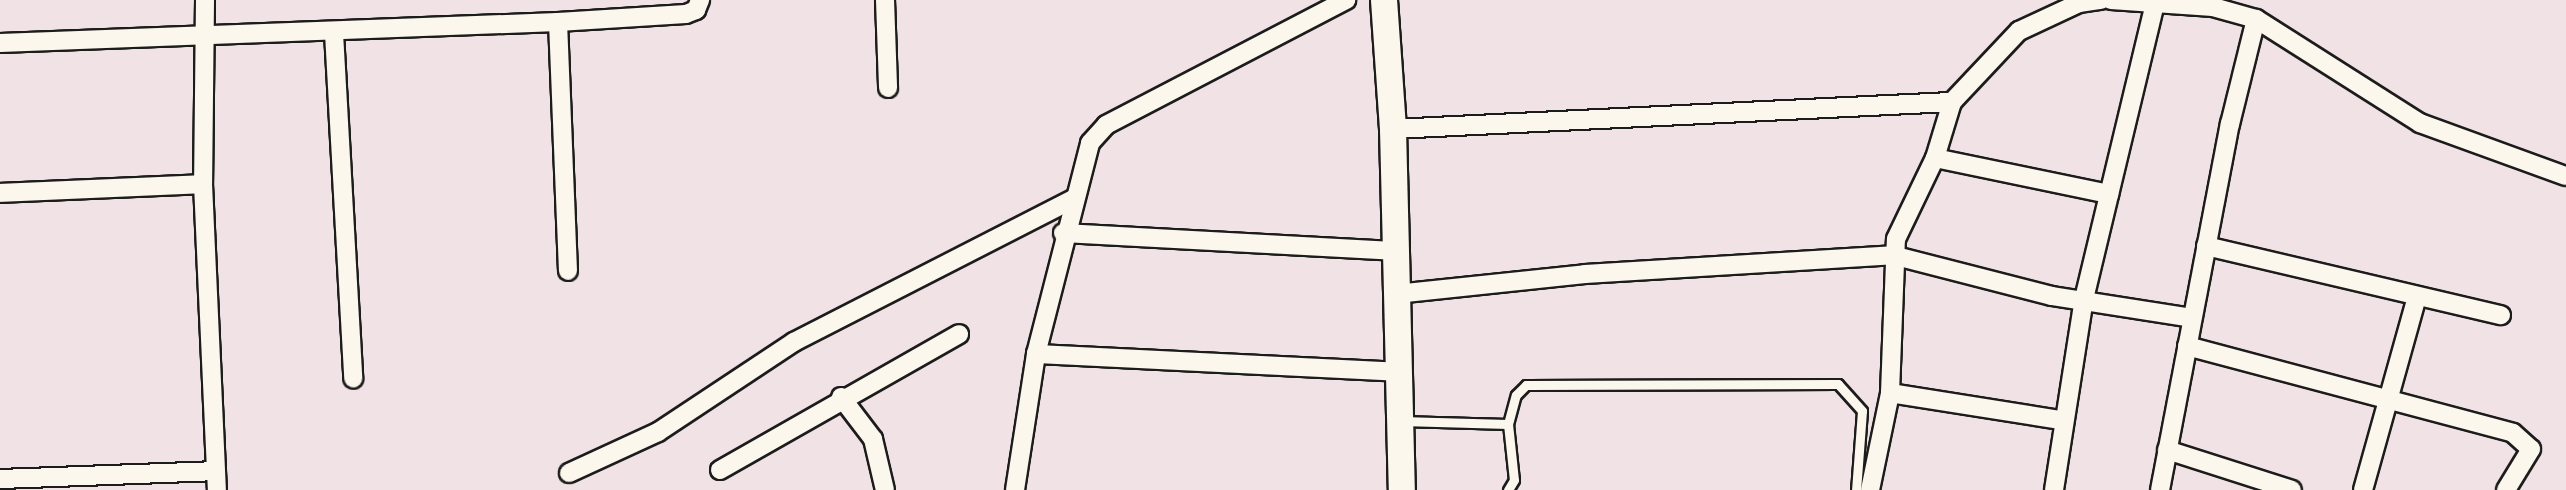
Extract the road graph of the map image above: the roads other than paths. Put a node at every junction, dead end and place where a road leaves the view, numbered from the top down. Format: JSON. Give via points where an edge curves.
{"nodes":[{"id":1,"x":205,"y":0,"type":"edge"},
{"id":2,"x":700,"y":0,"type":"edge"},
{"id":3,"x":885,"y":0,"type":"edge"},
{"id":4,"x":1346,"y":0,"type":"edge"},
{"id":5,"x":1384,"y":0,"type":"edge"},
{"id":6,"x":2101,"y":0,"type":"edge"},
{"id":7,"x":2111,"y":0,"type":"edge"},
{"id":8,"x":2079,"y":2,"type":"edge"},
{"id":9,"x":2154,"y":3,"type":"junction"},
{"id":10,"x":2256,"y":19,"type":"junction"},
{"id":11,"x":558,"y":22,"type":"junction"},
{"id":12,"x":334,"y":33,"type":"junction"},
{"id":13,"x":204,"y":34,"type":"junction"},
{"id":14,"x":0,"y":43,"type":"edge"},
{"id":15,"x":888,"y":88,"type":"dead end"},
{"id":16,"x":1952,"y":102,"type":"junction"},
{"id":17,"x":1393,"y":129,"type":"junction"},
{"id":18,"x":1935,"y":158,"type":"junction"},
{"id":19,"x":2566,"y":176,"type":"edge"},
{"id":20,"x":203,"y":184,"type":"junction"},
{"id":21,"x":0,"y":193,"type":"edge"},
{"id":22,"x":2109,"y":194,"type":"junction"},
{"id":23,"x":1074,"y":199,"type":"junction"},
{"id":24,"x":1063,"y":233,"type":"junction"},
{"id":25,"x":2206,"y":246,"type":"junction"},
{"id":26,"x":1394,"y":251,"type":"junction"},
{"id":27,"x":1892,"y":255,"type":"junction"},
{"id":28,"x":568,"y":271,"type":"dead end"},
{"id":29,"x":1396,"y":294,"type":"junction"},
{"id":30,"x":2417,"y":297,"type":"junction"},
{"id":31,"x":2084,"y":299,"type":"junction"},
{"id":32,"x":2501,"y":315,"type":"dead end"},
{"id":33,"x":2192,"y":318,"type":"junction"},
{"id":34,"x":959,"y":334,"type":"dead end"},
{"id":35,"x":2187,"y":346,"type":"junction"},
{"id":36,"x":1036,"y":354,"type":"junction"},
{"id":37,"x":1399,"y":372,"type":"junction"},
{"id":38,"x":353,"y":378,"type":"dead end"},
{"id":39,"x":1890,"y":393,"type":"junction"},
{"id":40,"x":841,"y":397,"type":"junction"},
{"id":41,"x":2389,"y":402,"type":"junction"},
{"id":42,"x":2061,"y":420,"type":"junction"},
{"id":43,"x":1401,"y":421,"type":"junction"},
{"id":44,"x":1508,"y":424,"type":"junction"},
{"id":45,"x":2167,"y":450,"type":"junction"},
{"id":46,"x":720,"y":470,"type":"dead end"},
{"id":47,"x":215,"y":471,"type":"junction"},
{"id":48,"x":569,"y":473,"type":"dead end"},
{"id":49,"x":0,"y":479,"type":"edge"},
{"id":50,"x":216,"y":490,"type":"edge"},
{"id":51,"x":885,"y":490,"type":"edge"},
{"id":52,"x":1015,"y":490,"type":"edge"},
{"id":53,"x":1402,"y":490,"type":"edge"},
{"id":54,"x":1509,"y":490,"type":"edge"},
{"id":55,"x":1857,"y":490,"type":"edge"},
{"id":56,"x":1870,"y":490,"type":"edge"},
{"id":57,"x":2054,"y":490,"type":"edge"},
{"id":58,"x":2160,"y":490,"type":"edge"},
{"id":59,"x":2292,"y":490,"type":"edge"},
{"id":60,"x":2363,"y":490,"type":"edge"},
{"id":61,"x":2505,"y":490,"type":"edge"}],
"edges":[{"from":1,"to":13,"type":"street"},
{"from":2,"to":11,"type":"street","via":[[696,10],[686,14]]},
{"from":3,"to":15,"type":"street"},
{"from":4,"to":23,"type":"street","via":[[1106,125],[1090,143]]},
{"from":5,"to":17,"type":"main road"},
{"from":6,"to":8,"type":"street"},
{"from":7,"to":9,"type":"street"},
{"from":8,"to":16,"type":"street","via":[[2019,31]]},
{"from":9,"to":10,"type":"street","via":[[2213,8]]},
{"from":9,"to":22,"type":"street"},
{"from":10,"to":19,"type":"street","via":[[2420,123]]},
{"from":10,"to":25,"type":"street"},
{"from":11,"to":12,"type":"street"},
{"from":11,"to":28,"type":"street"},
{"from":12,"to":13,"type":"street"},
{"from":12,"to":38,"type":"street"},
{"from":13,"to":14,"type":"street"},
{"from":13,"to":20,"type":"street"},
{"from":16,"to":17,"type":"street"},
{"from":16,"to":18,"type":"street"},
{"from":17,"to":26,"type":"main road"},
{"from":18,"to":22,"type":"street"},
{"from":18,"to":27,"type":"street","via":[[1901,224]]},
{"from":20,"to":21,"type":"street"},
{"from":20,"to":47,"type":"street"},
{"from":22,"to":31,"type":"street"},
{"from":23,"to":24,"type":"street"},
{"from":23,"to":48,"type":"street","via":[[794,342],[658,432]]},
{"from":24,"to":26,"type":"street"},
{"from":24,"to":36,"type":"street"},
{"from":25,"to":30,"type":"street"},
{"from":25,"to":33,"type":"street"},
{"from":26,"to":29,"type":"main road"},
{"from":27,"to":29,"type":"street","via":[[1586,274]]},
{"from":27,"to":31,"type":"street","via":[[2052,296]]},
{"from":27,"to":39,"type":"street"},
{"from":29,"to":37,"type":"main road"},
{"from":30,"to":32,"type":"street"},
{"from":30,"to":41,"type":"street"},
{"from":31,"to":33,"type":"street"},
{"from":31,"to":42,"type":"street"},
{"from":33,"to":35,"type":"street"},
{"from":34,"to":40,"type":"street"},
{"from":35,"to":41,"type":"street"},
{"from":35,"to":45,"type":"street"},
{"from":36,"to":37,"type":"street"},
{"from":36,"to":52,"type":"street"},
{"from":37,"to":43,"type":"main road"},
{"from":39,"to":42,"type":"street"},
{"from":39,"to":56,"type":"street"},
{"from":40,"to":46,"type":"street"},
{"from":40,"to":51,"type":"street","via":[[873,439]]},
{"from":41,"to":60,"type":"street"},
{"from":41,"to":61,"type":"street","via":[[2521,437],[2531,449]]},
{"from":42,"to":57,"type":"street"},
{"from":43,"to":44,"type":"lane"},
{"from":43,"to":53,"type":"main road"},
{"from":44,"to":54,"type":"lane","via":[[1514,480]]},
{"from":44,"to":55,"type":"lane","via":[[1516,395],[1526,386],[1838,384],[1862,411]]},
{"from":45,"to":58,"type":"street"},
{"from":45,"to":59,"type":"street"},
{"from":47,"to":49,"type":"street"},
{"from":47,"to":50,"type":"street"}]}
